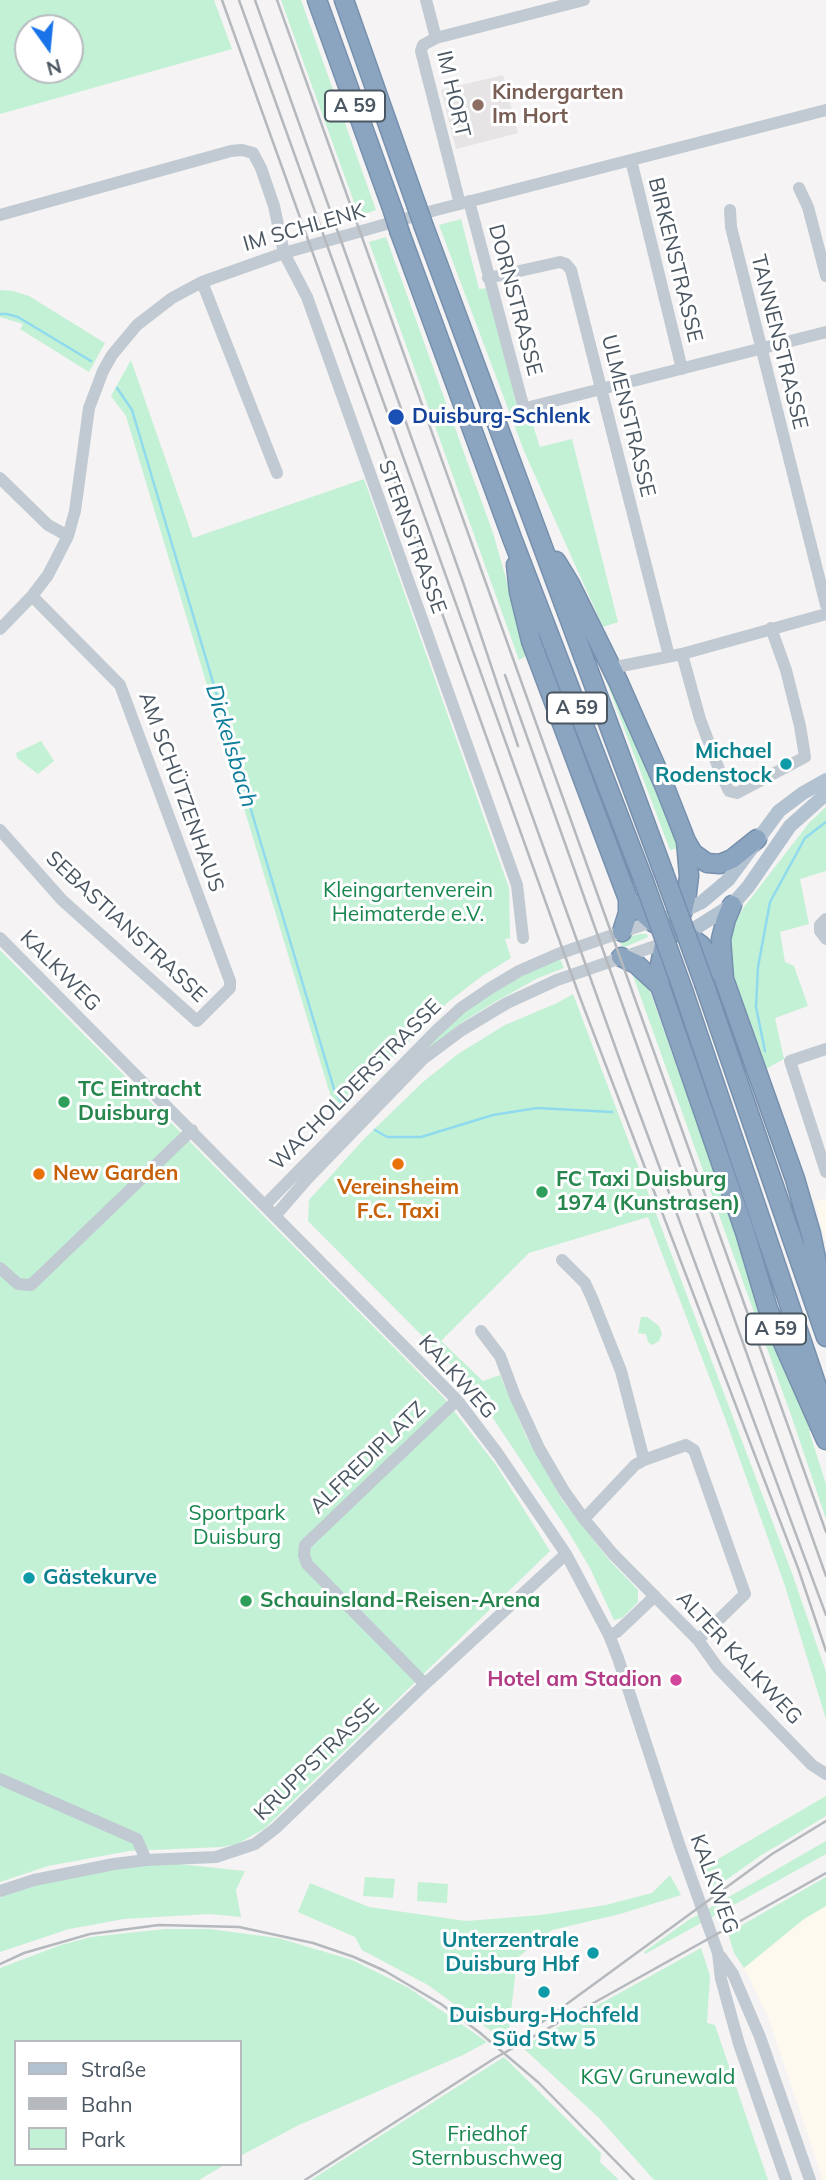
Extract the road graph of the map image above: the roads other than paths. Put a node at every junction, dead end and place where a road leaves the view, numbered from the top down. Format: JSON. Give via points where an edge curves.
{"nodes":[{"id":1,"x":317,"y":0,"type":"edge"},
{"id":2,"x":344,"y":0,"type":"edge"},
{"id":3,"x":426,"y":0,"type":"edge"},
{"id":4,"x":584,"y":0,"type":"edge"},
{"id":5,"x":539,"y":6,"type":"edge"},
{"id":6,"x":436,"y":38,"type":"junction"},
{"id":7,"x":826,"y":110,"type":"edge"},
{"id":8,"x":631,"y":160,"type":"junction"},
{"id":9,"x":799,"y":188,"type":"dead end"},
{"id":10,"x":465,"y":203,"type":"junction"},
{"id":11,"x":730,"y":210,"type":"dead end"},
{"id":12,"x":0,"y":215,"type":"edge"},
{"id":13,"x":284,"y":253,"type":"junction"},
{"id":14,"x":826,"y":276,"type":"edge"},
{"id":15,"x":488,"y":278,"type":"junction"},
{"id":16,"x":201,"y":282,"type":"junction"},
{"id":17,"x":826,"y":332,"type":"edge"},
{"id":18,"x":761,"y":349,"type":"junction"},
{"id":19,"x":682,"y":369,"type":"junction"},
{"id":20,"x":601,"y":389,"type":"junction"},
{"id":21,"x":277,"y":473,"type":"dead end"},
{"id":22,"x":0,"y":478,"type":"edge"},
{"id":23,"x":536,"y":529,"type":"junction"},
{"id":24,"x":68,"y":536,"type":"junction"},
{"id":25,"x":512,"y":538,"type":"junction"},
{"id":26,"x":32,"y":596,"type":"junction"},
{"id":27,"x":826,"y":605,"type":"edge"},
{"id":28,"x":826,"y":614,"type":"edge"},
{"id":29,"x":771,"y":628,"type":"junction"},
{"id":30,"x":0,"y":629,"type":"edge"},
{"id":31,"x":675,"y":655,"type":"junction"},
{"id":32,"x":620,"y":673,"type":"junction"},
{"id":33,"x":826,"y":780,"type":"edge"},
{"id":34,"x":826,"y":794,"type":"edge"},
{"id":35,"x":0,"y":831,"type":"edge"},
{"id":36,"x":757,"y":839,"type":"junction"},
{"id":37,"x":686,"y":841,"type":"junction"},
{"id":38,"x":628,"y":899,"type":"junction"},
{"id":39,"x":732,"y":905,"type":"junction"},
{"id":40,"x":683,"y":911,"type":"junction"},
{"id":41,"x":824,"y":920,"type":"edge"},
{"id":42,"x":654,"y":923,"type":"junction"},
{"id":43,"x":622,"y":932,"type":"junction"},
{"id":44,"x":675,"y":936,"type":"junction"},
{"id":45,"x":0,"y":938,"type":"edge"},
{"id":46,"x":523,"y":938,"type":"dead end"},
{"id":47,"x":826,"y":939,"type":"edge"},
{"id":48,"x":621,"y":957,"type":"junction"},
{"id":49,"x":724,"y":979,"type":"junction"},
{"id":50,"x":660,"y":986,"type":"junction"},
{"id":51,"x":197,"y":1021,"type":"joint"},
{"id":52,"x":826,"y":1049,"type":"edge"},
{"id":53,"x":192,"y":1130,"type":"junction"},
{"id":54,"x":826,"y":1172,"type":"edge"},
{"id":55,"x":265,"y":1205,"type":"junction"},
{"id":56,"x":275,"y":1216,"type":"junction"},
{"id":57,"x":562,"y":1260,"type":"dead end"},
{"id":58,"x":0,"y":1268,"type":"edge"},
{"id":59,"x":811,"y":1269,"type":"junction"},
{"id":60,"x":826,"y":1307,"type":"edge"},
{"id":61,"x":481,"y":1331,"type":"dead end"},
{"id":62,"x":826,"y":1337,"type":"edge"},
{"id":63,"x":457,"y":1400,"type":"junction"},
{"id":64,"x":822,"y":1418,"type":"edge"},
{"id":65,"x":826,"y":1440,"type":"edge"},
{"id":66,"x":644,"y":1460,"type":"junction"},
{"id":67,"x":584,"y":1519,"type":"junction"},
{"id":68,"x":566,"y":1554,"type":"junction"},
{"id":69,"x":655,"y":1596,"type":"junction"},
{"id":70,"x":609,"y":1635,"type":"junction"},
{"id":71,"x":698,"y":1640,"type":"junction"},
{"id":72,"x":425,"y":1684,"type":"junction"},
{"id":73,"x":826,"y":1774,"type":"edge"},
{"id":74,"x":0,"y":1779,"type":"edge"},
{"id":75,"x":146,"y":1860,"type":"junction"},
{"id":76,"x":0,"y":1891,"type":"edge"},
{"id":77,"x":718,"y":1953,"type":"junction"},
{"id":78,"x":786,"y":2180,"type":"edge"},
{"id":79,"x":810,"y":2180,"type":"edge"}],
"edges":[{"from":1,"to":25,"type":"highway","number":"A 59","bridge":true},
{"from":2,"to":23,"type":"highway","number":"A 59","bridge":true},
{"from":3,"to":6,"type":"street","name":"IM HORT"},
{"from":4,"to":5,"type":"street"},
{"from":5,"to":6,"type":"street"},
{"from":6,"to":10,"type":"street","name":"IM HORT","via":[[421,51]]},
{"from":7,"to":8,"type":"street","name":"IM SCHLENK"},
{"from":8,"to":10,"type":"street","name":"IM SCHLENK"},
{"from":8,"to":19,"type":"street","name":"BIRKENSTRASSE"},
{"from":9,"to":14,"type":"street"},
{"from":10,"to":13,"type":"street","name":"IM SCHLENK"},
{"from":10,"to":15,"type":"street","name":"DORNSTRASSE"},
{"from":11,"to":18,"type":"street","name":"TANNENSTRASSE"},
{"from":12,"to":13,"type":"street","name":"STERNSTRASSE","via":[[242,150],[253,153],[261,168]]},
{"from":13,"to":16,"type":"street","name":"IM SCHLENK"},
{"from":13,"to":46,"type":"street","name":"STERNSTRASSE","via":[[307,297],[517,885]]},
{"from":15,"to":20,"type":"street","name":"ULMENSTRASSE","via":[[566,264]]},
{"from":15,"to":20,"type":"street","name":"DORNSTRASSE","via":[[526,408]]},
{"from":16,"to":21,"type":"street"},
{"from":16,"to":24,"type":"street","name":"IM SCHLENK","via":[[153,310],[103,371],[89,408]]},
{"from":17,"to":18,"type":"street"},
{"from":18,"to":19,"type":"street"},
{"from":18,"to":27,"type":"street","name":"TANNENSTRASSE"},
{"from":19,"to":20,"type":"street"},
{"from":20,"to":31,"type":"street","name":"ULMENSTRASSE"},
{"from":22,"to":24,"type":"street","via":[[48,525]]},
{"from":23,"to":32,"type":"highway","number":"A 59"},
{"from":23,"to":59,"type":"highway","number":"A 59","bridge":true},
{"from":24,"to":26,"type":"street","name":"IM SCHLENK"},
{"from":25,"to":38,"type":"highway","via":[[531,641]]},
{"from":25,"to":64,"type":"highway","number":"A 59","bridge":true,"via":[[684,993]]},
{"from":26,"to":30,"type":"street","name":"IM SCHLENK"},
{"from":26,"to":51,"type":"street","name":"AM SCHÜTZENHAUS","via":[[120,685],[230,981],[230,988]]},
{"from":28,"to":29,"type":"street"},
{"from":29,"to":31,"type":"street"},
{"from":29,"to":31,"type":"street","name":"ULMENSTRASSE","via":[[792,692],[806,757],[735,794],[720,772]]},
{"from":31,"to":32,"type":"street"},
{"from":32,"to":37,"type":"highway"},
{"from":33,"to":36,"type":"main road","name":"WACHOLDERSTRASSE","via":[[789,803]]},
{"from":34,"to":39,"type":"main road","name":"WACHOLDERSTRASSE","via":[[789,826]]},
{"from":35,"to":51,"type":"street","name":"SEBASTIANSTRASSE","via":[[62,900]]},
{"from":36,"to":37,"type":"highway","via":[[720,864],[702,861]]},
{"from":36,"to":40,"type":"main road","name":"WACHOLDERSTRASSE","via":[[723,885]]},
{"from":37,"to":40,"type":"highway","via":[[689,876]]},
{"from":38,"to":42,"type":"highway"},
{"from":38,"to":43,"type":"highway"},
{"from":39,"to":44,"type":"main road","name":"WACHOLDERSTRASSE"},
{"from":39,"to":49,"type":"highway","via":[[721,939]]},
{"from":40,"to":42,"type":"street","name":"WACHOLDERSTRASSE"},
{"from":40,"to":44,"type":"highway"},
{"from":41,"to":47,"type":"street","via":[[821,931]]},
{"from":42,"to":43,"type":"street","name":"WACHOLDERSTRASSE"},
{"from":42,"to":44,"type":"highway"},
{"from":43,"to":55,"type":"street","name":"WACHOLDERSTRASSE","via":[[519,971],[461,1008]]},
{"from":44,"to":48,"type":"street","name":"WACHOLDERSTRASSE"},
{"from":44,"to":49,"type":"highway","via":[[701,945]]},
{"from":44,"to":50,"type":"highway","via":[[659,970]]},
{"from":45,"to":53,"type":"street","name":"KALKWEG"},
{"from":48,"to":50,"type":"highway"},
{"from":48,"to":56,"type":"street","name":"WACHOLDERSTRASSE","via":[[507,1003],[443,1044],[423,1059]]},
{"from":49,"to":59,"type":"highway","via":[[795,1179]]},
{"from":50,"to":64,"type":"highway","number":"A 59","via":[[768,1309]]},
{"from":52,"to":54,"type":"street","via":[[790,1061]]},
{"from":53,"to":55,"type":"street","name":"KALKWEG"},
{"from":53,"to":58,"type":"street","via":[[31,1285],[18,1284]]},
{"from":55,"to":56,"type":"street","name":"KALKWEG"},
{"from":56,"to":63,"type":"street","name":"KALKWEG"},
{"from":57,"to":66,"type":"street","via":[[592,1298],[621,1371]]},
{"from":59,"to":60,"type":"highway"},
{"from":59,"to":62,"type":"highway","number":"A 59"},
{"from":61,"to":67,"type":"street","name":"KALKWEG","via":[[500,1356],[539,1448]]},
{"from":63,"to":68,"type":"street","name":"KALKWEG"},
{"from":63,"to":72,"type":"street","name":"ALFREDIPLATZ","via":[[306,1545],[304,1555],[307,1564]]},
{"from":64,"to":65,"type":"highway"},
{"from":66,"to":67,"type":"street"},
{"from":66,"to":71,"type":"street","via":[[686,1445],[694,1450],[744,1591],[743,1598]]},
{"from":67,"to":69,"type":"street","name":"ALTER KALKWEG"},
{"from":68,"to":70,"type":"street","name":"KALKWEG"},
{"from":68,"to":72,"type":"street","name":"KRUPPSTRASSE"},
{"from":69,"to":70,"type":"street","name":"ALTER KALKWEG"},
{"from":69,"to":71,"type":"street","name":"ALTER KALKWEG"},
{"from":70,"to":77,"type":"street","name":"KALKWEG"},
{"from":71,"to":73,"type":"street","name":"ALTER KALKWEG","via":[[718,1668]]},
{"from":72,"to":75,"type":"street","name":"KRUPPSTRASSE","via":[[254,1844],[216,1857]]},
{"from":74,"to":75,"type":"street","via":[[137,1839]]},
{"from":75,"to":76,"type":"street","name":"KRUPPSTRASSE","via":[[34,1880]]},
{"from":77,"to":78,"type":"street","name":"KALKWEG","via":[[739,2044]]},
{"from":77,"to":79,"type":"street","name":"KALKWEG","via":[[733,1974],[760,2037]]}]}
